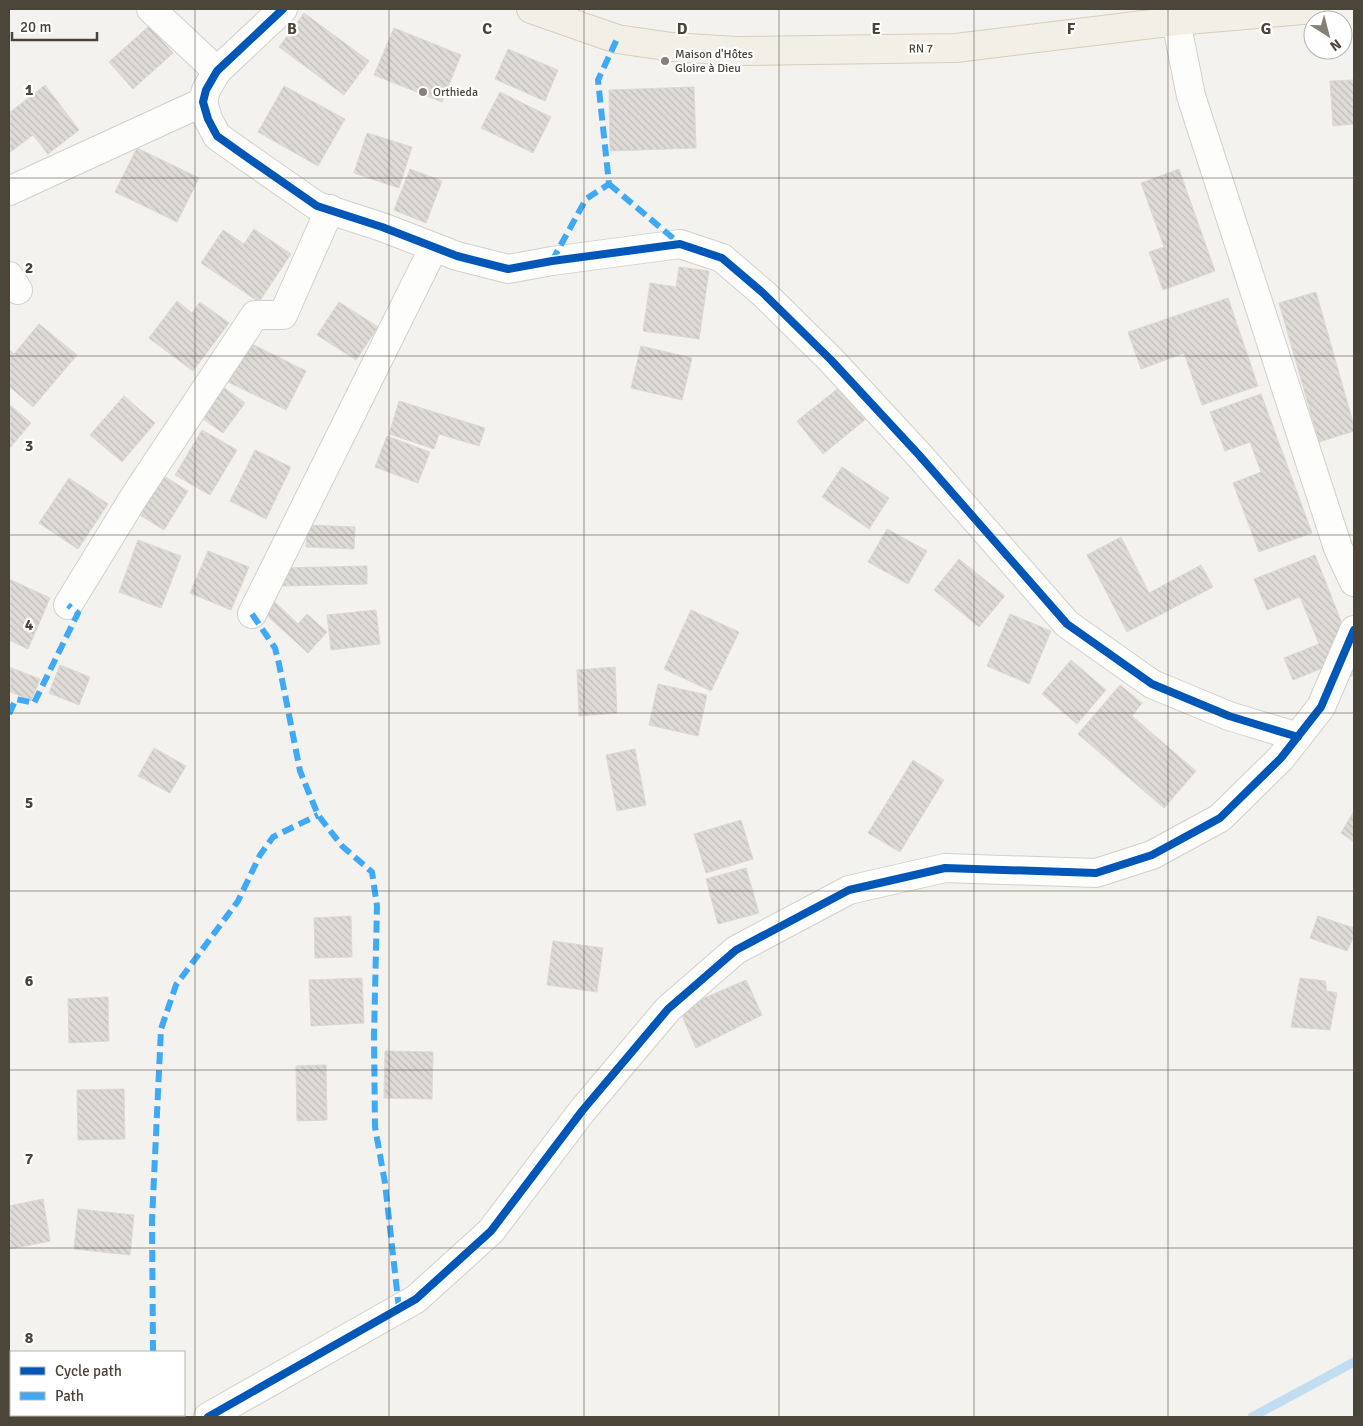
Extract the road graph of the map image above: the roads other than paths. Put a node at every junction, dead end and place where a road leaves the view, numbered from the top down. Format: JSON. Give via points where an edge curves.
{"nodes":[{"id":1,"x":151,"y":9,"type":"edge"},
{"id":2,"x":282,"y":9,"type":"edge"},
{"id":3,"x":531,"y":9,"type":"edge"},
{"id":4,"x":1314,"y":9,"type":"edge"},
{"id":5,"x":1176,"y":22,"type":"junction"},
{"id":6,"x":217,"y":71,"type":"junction"},
{"id":7,"x":203,"y":102,"type":"junction"},
{"id":8,"x":9,"y":191,"type":"edge"},
{"id":9,"x":330,"y":209,"type":"junction"},
{"id":10,"x":434,"y":247,"type":"junction"},
{"id":11,"x":1354,"y":582,"type":"edge"},
{"id":12,"x":68,"y":605,"type":"dead end"},
{"id":13,"x":252,"y":614,"type":"dead end"},
{"id":14,"x":1354,"y":630,"type":"edge"},
{"id":15,"x":1298,"y":736,"type":"junction"},
{"id":16,"x":208,"y":1417,"type":"edge"}],
"edges":[{"from":1,"to":6,"type":"street"},
{"from":2,"to":6,"type":"street"},
{"from":3,"to":5,"type":"main road","name":"RN 7","number":"RN 7","via":[[617,39],[737,51],[956,48]]},
{"from":4,"to":5,"type":"main road","name":"RN 7","number":"RN 7"},
{"from":5,"to":11,"type":"street","via":[[1191,96],[1338,548]]},
{"from":6,"to":7,"type":"street"},
{"from":7,"to":8,"type":"street"},
{"from":7,"to":9,"type":"street","via":[[217,136],[317,206]]},
{"from":9,"to":10,"type":"street"},
{"from":9,"to":12,"type":"street","via":[[283,315],[255,315],[134,497]]},
{"from":10,"to":13,"type":"street"},
{"from":10,"to":15,"type":"street","via":[[508,270],[552,260],[680,244],[722,258],[831,360],[1067,624],[1152,684],[1228,716]]},
{"from":14,"to":15,"type":"street","via":[[1321,707]]},
{"from":15,"to":16,"type":"street","via":[[1281,758],[1220,818],[1152,855],[1096,873],[945,868],[849,890],[736,950],[668,1008],[582,1110],[491,1231],[416,1299]]}]}
